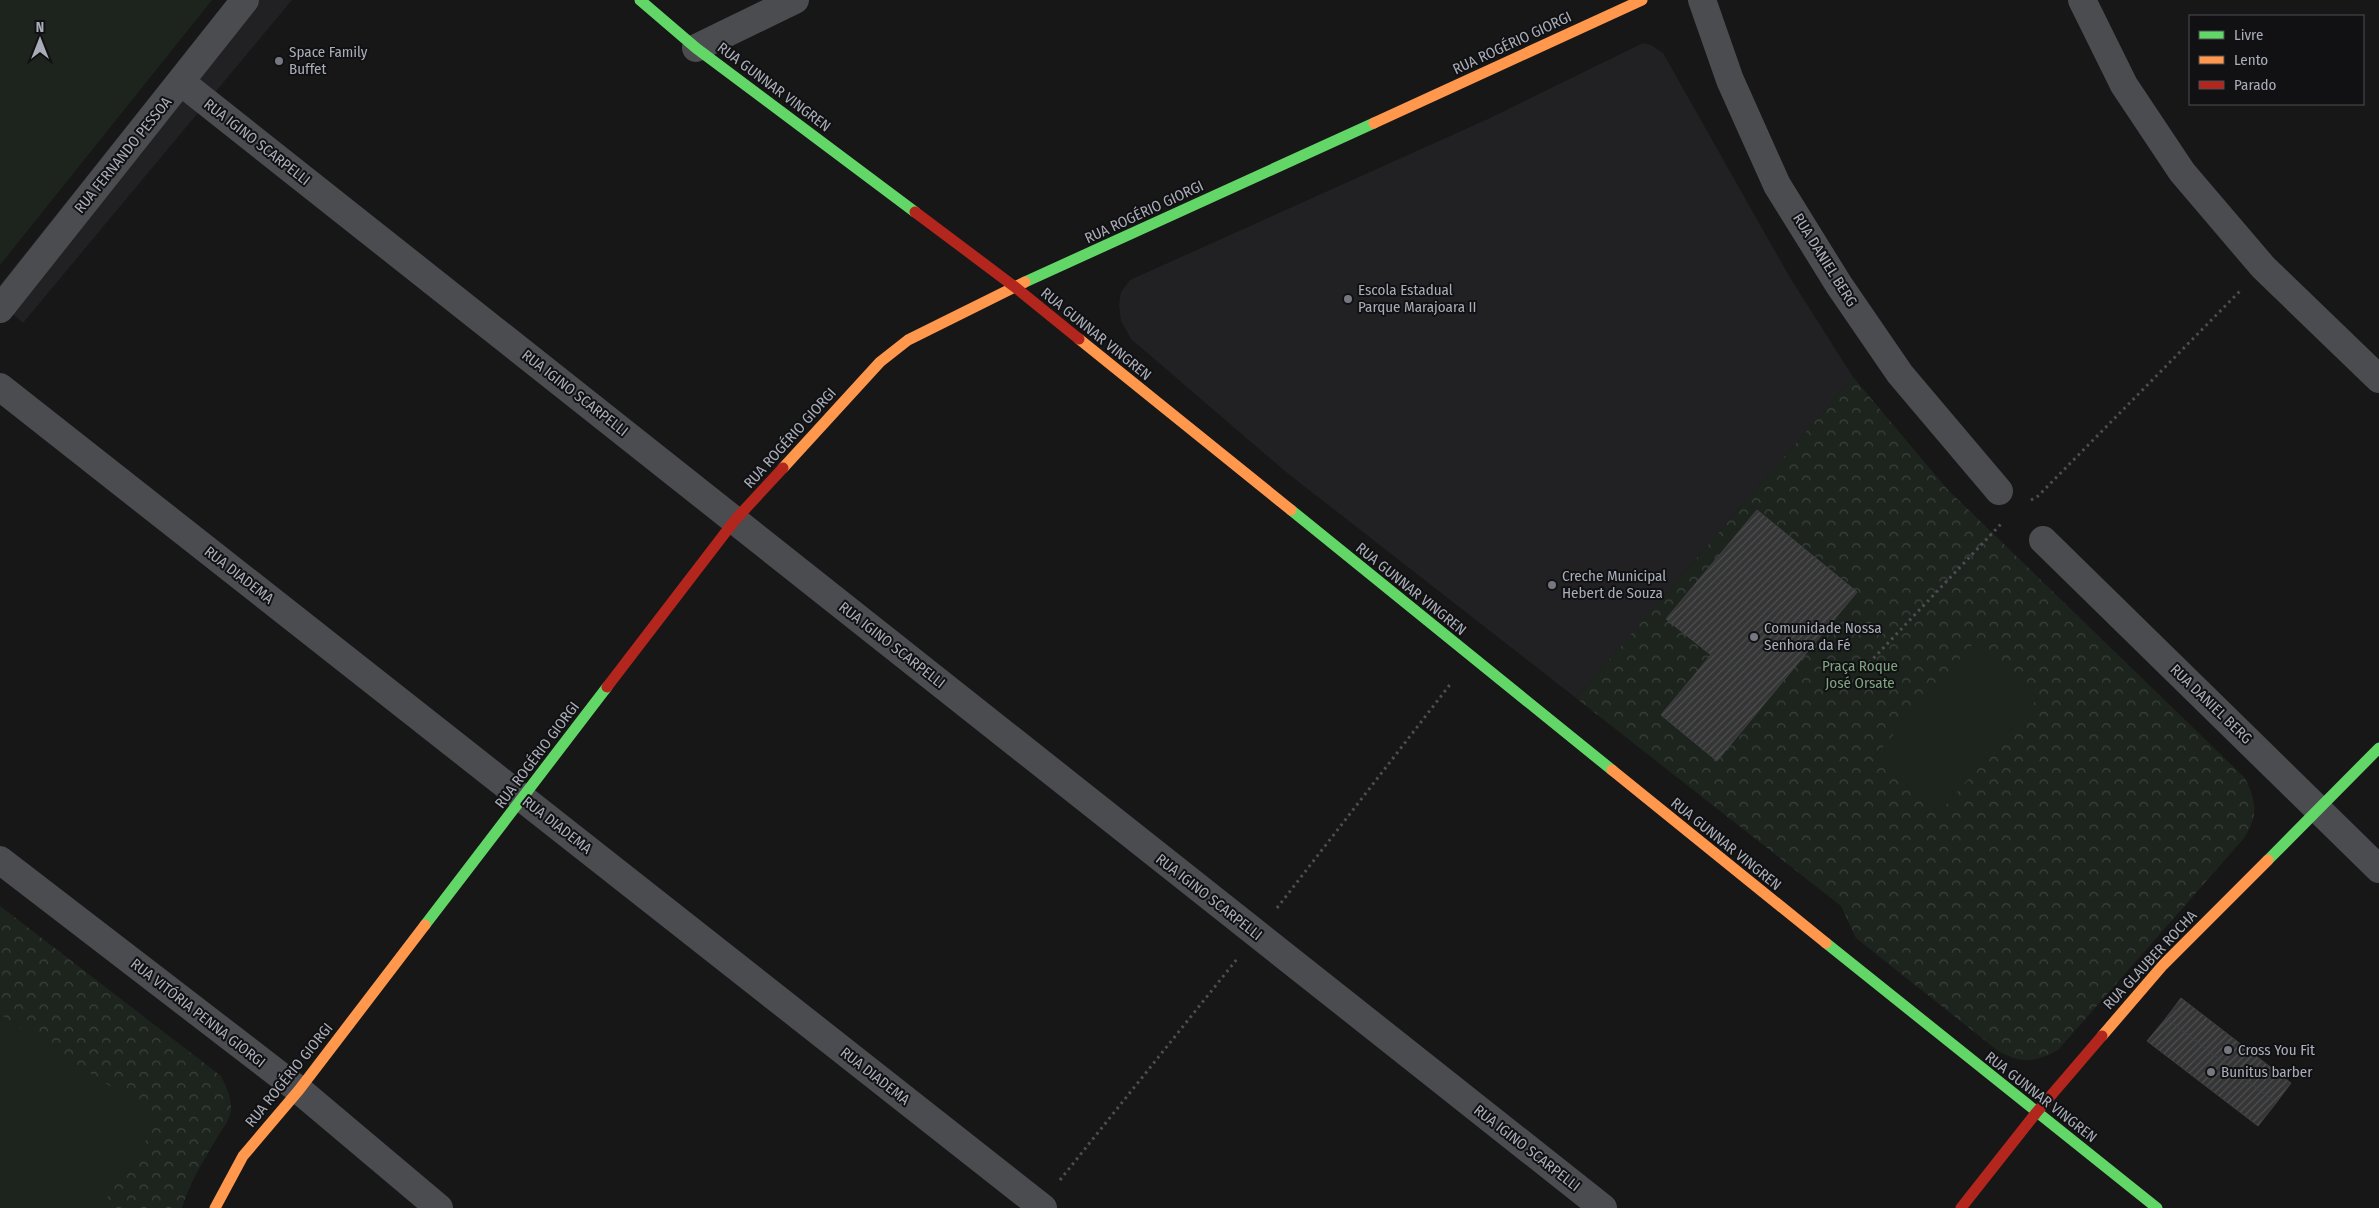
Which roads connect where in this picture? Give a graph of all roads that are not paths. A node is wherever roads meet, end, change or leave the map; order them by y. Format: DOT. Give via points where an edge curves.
graph roads {
  1 [pos="245,0"];
  2 [pos="640,0"];
  3 [pos="795,0"];
  4 [pos="1642,0"];
  5 [pos="1702,0"];
  6 [pos="2082,0"];
  7 [pos="696,48"];
  8 [pos="181,82"];
  9 [pos="1015,287"];
  10 [pos="0,309"];
  11 [pos="2379,380"];
  12 [pos="0,387"];
  13 [pos="1999,491"];
  14 [pos="735,520"];
  15 [pos="2043,540"];
  16 [pos="2379,748"];
  17 [pos="522,798"];
  18 [pos="2318,810"];
  19 [pos="0,860"];
  20 [pos="2379,869"];
  21 [pos="299,1090"];
  22 [pos="2036,1113"];
  23 [pos="215,1208"];
  24 [pos="439,1208"];
  25 [pos="1043,1208"];
  26 [pos="1603,1208"];
  27 [pos="1961,1208"];
  28 [pos="2158,1208"];
  1 -- 8 [label="street, RUA FERNANDO PESSOA"];
  2 -- 7 [label="street, RUA GUNNAR VINGREN"];
  3 -- 7 [label="street"];
  4 -- 9 [label="street, RUA ROGÉRIO GIORGI"];
  5 -- 13 [label="street, RUA DANIEL BERG" via="1730,80 1777,185 1839,285 1900,374"];
  6 -- 11 [label="street" via="2124,85 2182,172 2263,267"];
  7 -- 9 [label="street, RUA GUNNAR VINGREN"];
  8 -- 10 [label="street, RUA FERNANDO PESSOA"];
  8 -- 14 [label="street, RUA IGINO SCARPELLI"];
  9 -- 14 [label="street, RUA ROGÉRIO GIORGI" via="908,340 880,362"];
  9 -- 22 [label="street, RUA GUNNAR VINGREN"];
  12 -- 17 [label="street, RUA DIADEMA"];
  14 -- 17 [label="street, RUA ROGÉRIO GIORGI"];
  14 -- 26 [label="street, RUA IGINO SCARPELLI"];
  15 -- 18 [label="street, RUA DANIEL BERG"];
  16 -- 18 [label="street, RUA GLAUBER ROCHA"];
  17 -- 21 [label="street, RUA ROGÉRIO GIORGI"];
  17 -- 25 [label="street, RUA DIADEMA"];
  18 -- 20 [label="street, RUA DANIEL BERG"];
  18 -- 22 [label="street, RUA GLAUBER ROCHA" via="2163,965"];
  19 -- 21 [label="street, RUA VITÓRIA PENNA GIORGI"];
  21 -- 23 [label="street, RUA ROGÉRIO GIORGI" via="242,1156"];
  21 -- 24 [label="street, RUA VITÓRIA PENNA GIORGI"];
  22 -- 27 [label="street, RUA GLAUBER ROCHA"];
  22 -- 28 [label="street, RUA GUNNAR VINGREN"];
}
